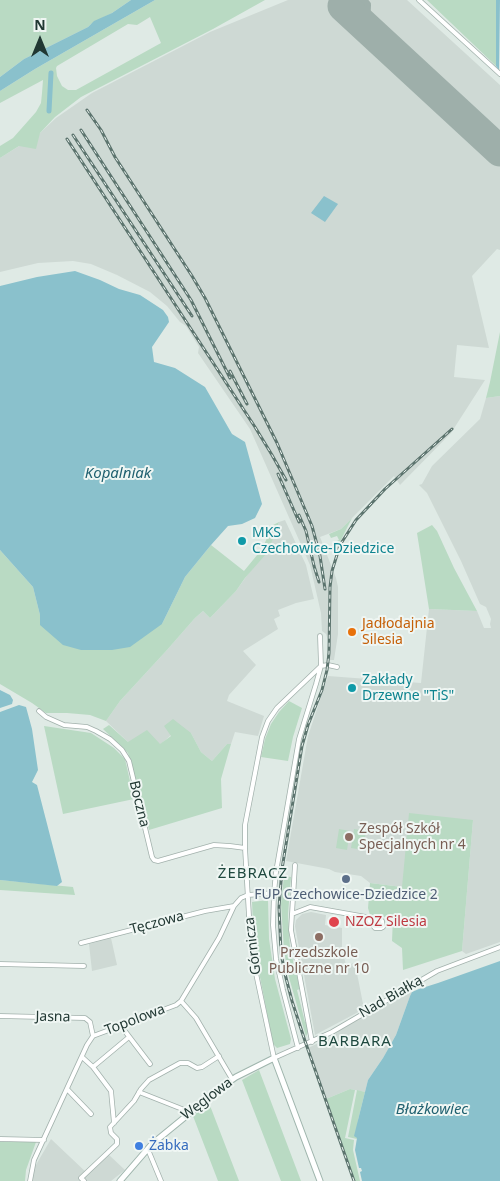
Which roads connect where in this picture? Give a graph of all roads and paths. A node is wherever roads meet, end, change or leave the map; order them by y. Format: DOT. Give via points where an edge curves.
graph roads {
  1 [pos="420,0"];
  2 [pos="500,74"];
  3 [pos="320,636"];
  4 [pos="321,666"];
  5 [pos="336,667"];
  6 [pos="39,711"];
  7 [pos="245,848"];
  8 [pos="295,865"];
  9 [pos="274,893"];
  10 [pos="248,895"];
  11 [pos="234,906"];
  12 [pos="292,914"];
  13 [pos="367,918"];
  14 [pos="81,943"];
  15 [pos="500,946"];
  16 [pos="0,964"];
  17 [pos="84,966"];
  18 [pos="181,1001"];
  19 [pos="0,1016"];
  20 [pos="121,1026"];
  21 [pos="94,1036"];
  22 [pos="129,1037"];
  23 [pos="312,1042"];
  24 [pos="298,1048"];
  25 [pos="219,1056"];
  26 [pos="82,1057"];
  27 [pos="274,1058"];
  28 [pos="150,1064"];
  29 [pos="93,1067"];
  30 [pos="232,1080"];
  31 [pos="67,1089"];
  32 [pos="140,1092"];
  33 [pos="189,1113"];
  34 [pos="91,1114"];
  35 [pos="114,1123"];
  36 [pos="0,1139"];
  37 [pos="44,1140"];
  38 [pos="146,1150"];
  39 [pos="30,1181"];
  40 [pos="84,1181"];
  41 [pos="120,1181"];
  42 [pos="161,1181"];
  43 [pos="320,1181"];
  1 -- 2 [label="street"];
  3 -- 4 [label="street, Górnicza"];
  4 -- 5 [label="street"];
  4 -- 7 [label="street, Górnicza" via="277,708 268,721 245,824"];
  4 -- 9 [label="street, Górnicza" via="299,739"];
  6 -- 7 [label="street, Boczna" via="64,725 96,731 122,750 129,761 154,860 214,846"];
  7 -- 10 [label="street, Górnicza"];
  8 -- 12 [label="street"];
  9 -- 10 [label="street"];
  9 -- 24 [label="street, Górnicza" via="276,958"];
  10 -- 11 [label="street, Topolowa"];
  10 -- 27 [label="street, Górnicza" via="251,950"];
  11 -- 14 [label="street, Tęczowa"];
  11 -- 18 [label="street, Topolowa"];
  12 -- 13 [label="street" via="310,907"];
  12 -- 23 [label="street" via="291,930"];
  15 -- 23 [label="street, Nad Białką" via="436,971"];
  16 -- 17 [label="street"];
  18 -- 20 [label="street, Topolowa"];
  18 -- 25 [label="street" via="196,1018"];
  19 -- 21 [label="street, Jasna" via="85,1018 90,1022"];
  20 -- 21 [label="street, Topolowa"];
  20 -- 22 [label="street"];
  21 -- 26 [label="street, Topolowa"];
  22 -- 28 [label="street"];
  22 -- 29 [label="street"];
  23 -- 24 [label="street, Węglowa"];
  24 -- 27 [label="street, Węglowa"];
  25 -- 30 [label="street"];
  25 -- 32 [label="street" via="197,1068 180,1063 149,1080"];
  26 -- 29 [label="street"];
  26 -- 31 [label="street, Topolowa"];
  27 -- 30 [label="street, Węglowa"];
  27 -- 43 [label="street, Górnicza"];
  29 -- 35 [label="street" via="111,1092"];
  30 -- 33 [label="street, Węglowa"];
  31 -- 34 [label="street"];
  31 -- 37 [label="street, Topolowa"];
  32 -- 33 [label="street"];
  32 -- 35 [label="street"];
  33 -- 38 [label="street, Węglowa"];
  35 -- 40 [label="street" via="110,1133 116,1144 82,1178"];
  36 -- 37 [label="street"];
  37 -- 39 [label="street, Topolowa" via="34,1160"];
  38 -- 41 [label="street, Węglowa"];
  38 -- 42 [label="street"];
}
